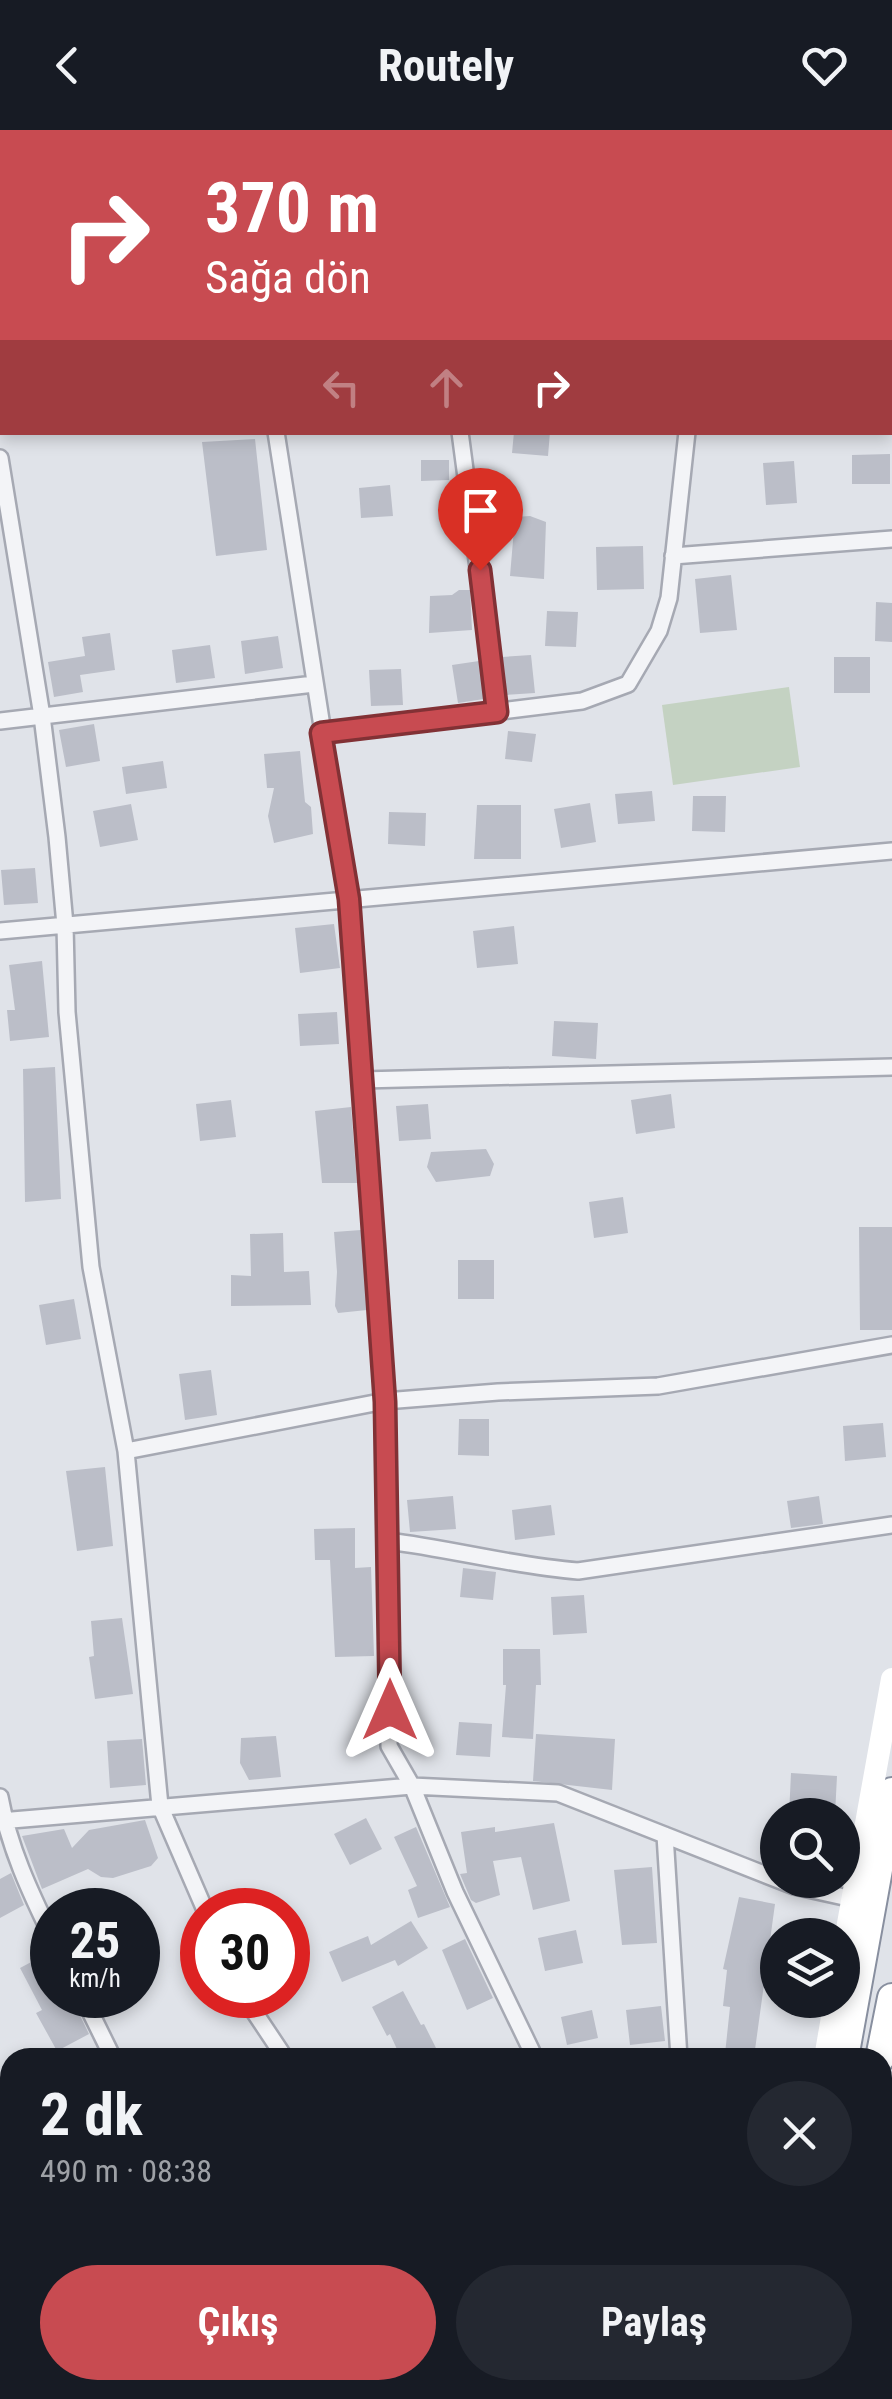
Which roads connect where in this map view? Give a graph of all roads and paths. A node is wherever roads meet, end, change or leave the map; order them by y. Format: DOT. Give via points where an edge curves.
graph roads {
  1 [pos="276,435"];
  2 [pos="460,435"];
  3 [pos="687,435"];
  4 [pos="0,458"];
  5 [pos="892,539"];
  6 [pos="673,556"];
  7 [pos="314,684"];
  8 [pos="497,712"];
  9 [pos="42,716"];
  10 [pos="0,721"];
  11 [pos="321,733"];
  12 [pos="892,851"];
  13 [pos="349,899"];
  14 [pos="65,924"];
  15 [pos="0,931"];
  16 [pos="892,1068"];
  17 [pos="362,1080"];
  18 [pos="892,1344"];
  19 [pos="385,1402"];
  20 [pos="126,1451"];
  21 [pos="892,1525"];
  22 [pos="388,1541"];
  23 [pos="892,1679"];
  24 [pos="412,1786"];
  25 [pos="892,1792"];
  26 [pos="0,1797"];
  27 [pos="160,1806"];
  28 [pos="2,1821"];
  29 [pos="665,1836"];
  30 [pos="195,1888"];
  31 [pos="30,1894"];
  32 [pos="852,1899"];
  33 [pos="849,1918"];
  34 [pos="892,1998"];
  35 [pos="93,2018"];
  36 [pos="258,2018"];
  37 [pos="832,2018"];
  38 [pos="108,2048"];
  39 [pos="277,2048"];
  40 [pos="530,2048"];
  41 [pos="678,2048"];
  42 [pos="827,2048"];
  43 [pos="846,2048"];
  44 [pos="882,2048"];
  1 -- 7 [label="street"];
  2 -- 8 [label="street"];
  3 -- 6 [label="street"];
  4 -- 9 [label="street"];
  5 -- 6 [label="street"];
  6 -- 8 [label="street" via="659,631 628,684 582,700"];
  7 -- 9 [label="street"];
  7 -- 11 [label="street"];
  8 -- 11 [label="street"];
  9 -- 10 [label="street"];
  9 -- 14 [label="street"];
  11 -- 13 [label="street"];
  12 -- 13 [label="street"];
  13 -- 14 [label="street"];
  13 -- 17 [label="street"];
  14 -- 15 [label="street"];
  14 -- 20 [label="street" via="91,1267"];
  16 -- 17 [label="street"];
  17 -- 19 [label="street"];
  18 -- 19 [label="street" via="658,1386"];
  19 -- 20 [label="street"];
  19 -- 22 [label="street"];
  20 -- 27 [label="street"];
  21 -- 22 [label="street" via="578,1571"];
  22 -- 24 [label="street" via="390,1746"];
  23 -- 32 [label="street"];
  24 -- 27 [label="street"];
  24 -- 29 [label="street" via="558,1793"];
  24 -- 40 [label="street"];
  25 -- 43 [label="highway"];
  26 -- 28 [label="street"];
  27 -- 28 [label="street"];
  27 -- 30 [label="street"];
  28 -- 31 [label="street"];
  29 -- 32 [label="street" via="794,1886"];
  29 -- 41 [label="street"];
  32 -- 33 [label="street"];
  34 -- 44 [label="highway"];
  35 -- 38 [label="street"];
  36 -- 39 [label="street"];
  37 -- 42 [label="street"];
}
